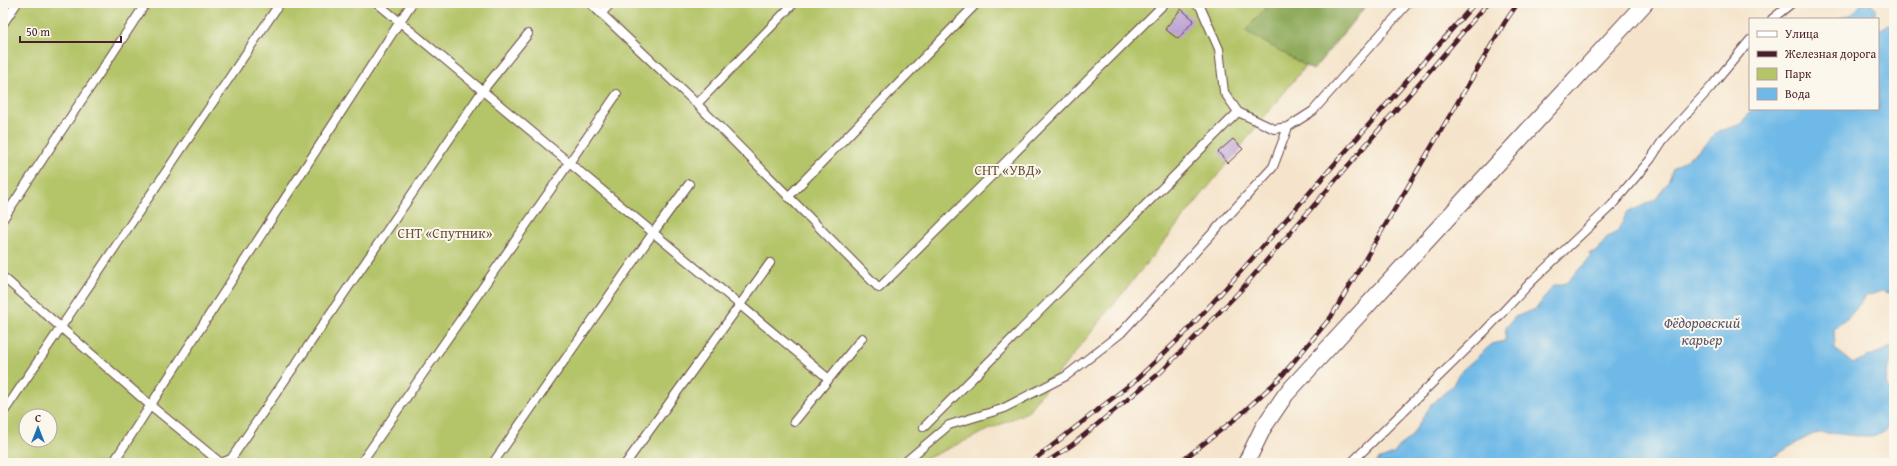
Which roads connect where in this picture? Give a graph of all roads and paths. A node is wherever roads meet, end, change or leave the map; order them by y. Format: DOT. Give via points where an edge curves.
graph roads {
  1 [pos="17,3"];
  2 [pos="146,3"];
  3 [pos="280,3"];
  4 [pos="377,3"];
  5 [pos="412,3"];
  6 [pos="590,3"];
  7 [pos="611,3"];
  8 [pos="794,3"];
  9 [pos="977,3"];
  10 [pos="1165,3"];
  11 [pos="1408,3"];
  12 [pos="1646,3"];
  13 [pos="1792,3"];
  14 [pos="1199,4"];
  15 [pos="601,14"];
  16 [pos="1773,18"];
  17 [pos="400,21"];
  18 [pos="3,24"];
  19 [pos="528,34"];
  20 [pos="1749,41"];
  21 [pos="483,90"];
  22 [pos="617,94"];
  23 [pos="697,104"];
  24 [pos="1238,112"];
  25 [pos="1288,127"];
  26 [pos="568,162"];
  27 [pos="689,184"];
  28 [pos="788,197"];
  29 [pos="3,218"];
  30 [pos="653,233"];
  31 [pos="770,263"];
  32 [pos="3,277"];
  33 [pos="740,306"];
  34 [pos="61,327"];
  35 [pos="862,338"];
  36 [pos="829,379"];
  37 [pos="150,405"];
  38 [pos="3,413"];
  39 [pos="794,422"];
  40 [pos="924,427"];
  41 [pos="118,459"];
  42 [pos="113,463"];
  43 [pos="361,463"];
  44 [pos="493,463"];
  45 [pos="626,463"];
  46 [pos="904,463"];
  47 [pos="1246,463"];
  48 [pos="1351,463"];
  1 -- 18 [label="lane"];
  2 -- 29 [label="lane"];
  3 -- 34 [label="lane"];
  4 -- 17 [label="lane"];
  5 -- 17 [label="lane"];
  6 -- 15 [label="lane"];
  7 -- 15 [label="lane"];
  8 -- 23 [label="lane"];
  9 -- 28 [label="lane"];
  10 -- 28 [label="lane" via="879,288"];
  11 -- 25 [label="lane" via="1313,111"];
  12 -- 47 [label="street" via="1286,394 1263,428"];
  13 -- 16 [label="lane"];
  14 -- 24 [label="lane" via="1219,49 1224,92"];
  15 -- 23 [label="lane"];
  17 -- 21 [label="lane"];
  17 -- 37 [label="lane"];
  19 -- 21 [label="lane"];
  20 -- 48 [label="lane" via="1612,205 1532,281"];
  21 -- 26 [label="lane"];
  21 -- 37 [label="lane" via="231,459 222,463"];
  22 -- 26 [label="lane"];
  23 -- 28 [label="lane"];
  24 -- 25 [label="lane" via="1274,129"];
  24 -- 40 [label="lane"];
  25 -- 46 [label="lane" via="1273,167 1121,333 1066,376 1002,409 949,425"];
  26 -- 30 [label="lane"];
  26 -- 43 [label="lane"];
  27 -- 30 [label="lane"];
  30 -- 33 [label="lane"];
  30 -- 44 [label="lane"];
  31 -- 33 [label="lane"];
  32 -- 34 [label="lane"];
  33 -- 36 [label="lane"];
  33 -- 45 [label="lane"];
  34 -- 37 [label="lane"];
  34 -- 38 [label="lane"];
  35 -- 36 [label="lane"];
  36 -- 39 [label="lane"];
  37 -- 41 [label="lane"];
  41 -- 42 [label="lane"];
}
